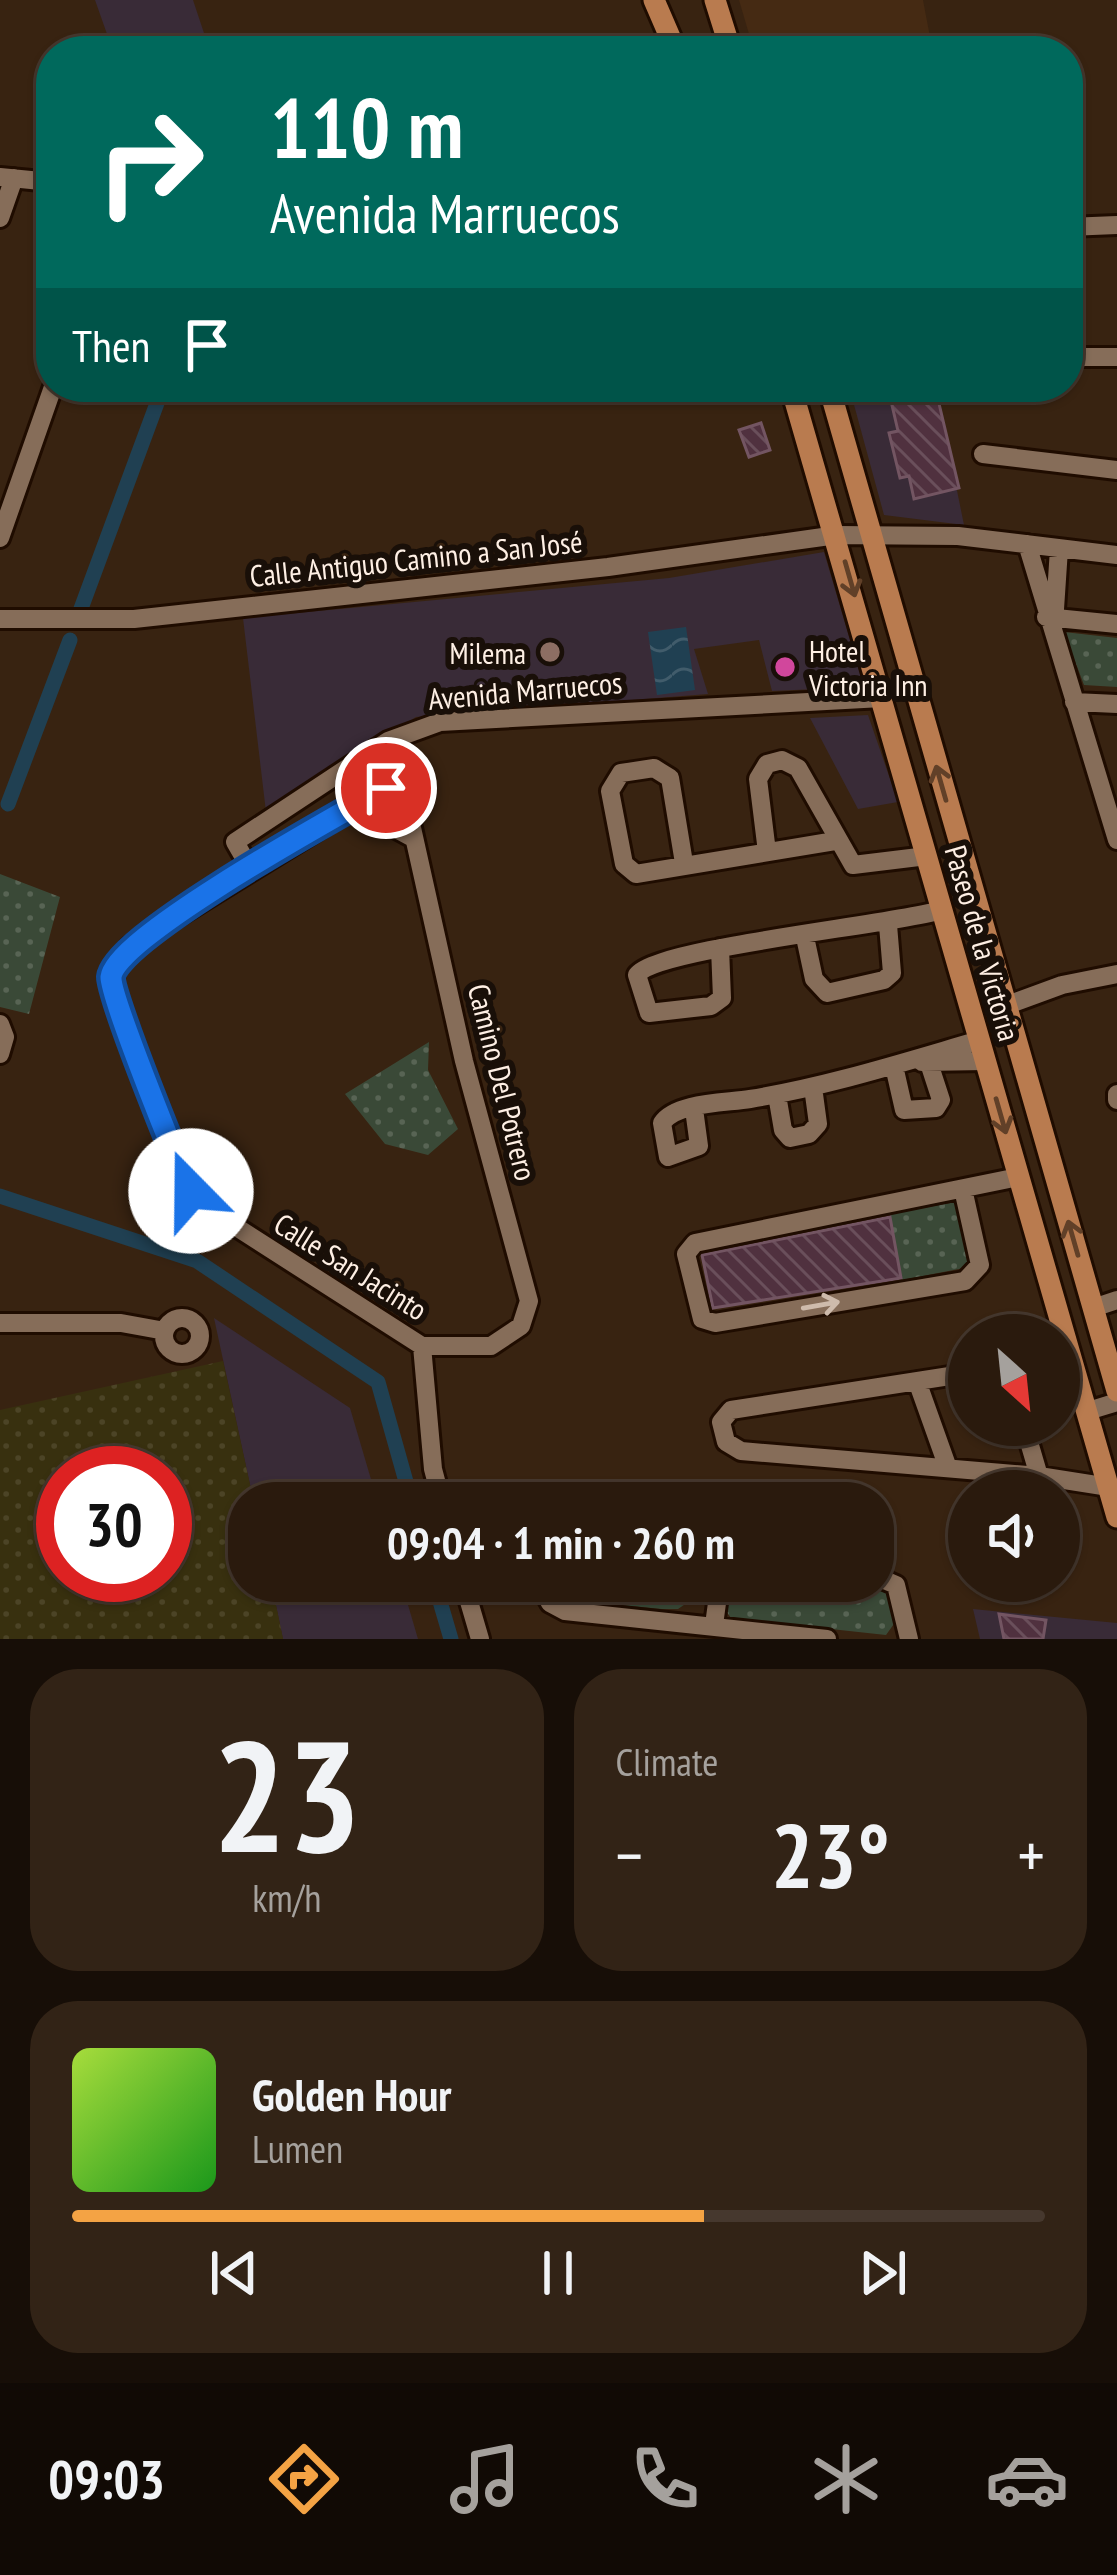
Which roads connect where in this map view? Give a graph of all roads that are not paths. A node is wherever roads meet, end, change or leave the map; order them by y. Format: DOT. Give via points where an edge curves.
graph roads {
  1 [pos="654,0"];
  2 [pos="716,0"];
  3 [pos="670,36"];
  4 [pos="727,36"];
  5 [pos="7,178"];
  6 [pos="0,218"];
  7 [pos="1117,225"];
  8 [pos="1083,226"];
  9 [pos="1083,357"];
  10 [pos="1117,357"];
  11 [pos="47,402"];
  12 [pos="796,402"];
  13 [pos="833,402"];
  14 [pos="983,454"];
  15 [pos="1117,470"];
  16 [pos="4,509"];
  17 [pos="870,534"];
  18 [pos="837,536"];
  19 [pos="0,538"];
  20 [pos="1027,544"];
  21 [pos="1059,549"];
  22 [pos="1117,555"];
  23 [pos="0,619"];
  24 [pos="1052,622"];
  25 [pos="1117,624"];
  26 [pos="882,698"];
  27 [pos="1074,702"];
  28 [pos="1117,704"];
  29 [pos="354,806"];
  30 [pos="412,838"];
  31 [pos="1117,840"];
  32 [pos="835,841"];
  33 [pos="767,852"];
  34 [pos="927,856"];
  35 [pos="684,863"];
  36 [pos="250,868"];
  37 [pos="942,910"];
  38 [pos="888,925"];
  39 [pos="805,938"];
  40 [pos="720,948"];
  41 [pos="1117,974"];
  42 [pos="1005,1006"];
  43 [pos="0,1024"];
  44 [pos="983,1050"];
  45 [pos="0,1054"];
  46 [pos="924,1061"];
  47 [pos="894,1066"];
  48 [pos="813,1087"];
  49 [pos="777,1095"];
  50 [pos="694,1108"];
  51 [pos="1018,1177"];
  52 [pos="963,1190"];
  53 [pos="1117,1300"];
  54 [pos="1093,1307"];
  55 [pos="0,1323"];
  56 [pos="165,1331"];
  57 [pos="422,1346"];
  58 [pos="948,1376"];
  59 [pos="916,1381"];
  60 [pos="1117,1391"];
  61 [pos="1117,1402"];
  62 [pos="1088,1411"];
  63 [pos="948,1468"];
  64 [pos="971,1470"];
  65 [pos="436,1482"];
  66 [pos="1080,1482"];
  67 [pos="1109,1487"];
  68 [pos="1117,1517"];
  69 [pos="894,1584"];
  70 [pos="469,1602"];
  71 [pos="549,1602"];
  72 [pos="717,1602"];
  73 [pos="714,1624"];
  74 [pos="480,1639"];
  75 [pos="827,1639"];
  76 [pos="909,1639"];
  1 -- 3 [label="main road"];
  2 -- 4 [label="main road"];
  5 -- 6 [label="street"];
  7 -- 8 [label="street"];
  9 -- 10 [label="street"];
  11 -- 16 [label="street"];
  12 -- 18 [label="main road, Paseo de la Victoria"];
  13 -- 17 [label="main road, Paseo de la Victoria"];
  14 -- 15 [label="street"];
  16 -- 19 [label="street"];
  17 -- 18 [label="street, Calle Antiguo Camino a San José"];
  17 -- 20 [label="street, Calle Antiguo Camino a San José"];
  42 -- 17 [label="main road, Paseo de la Victoria, one-way"];
  18 -- 23 [label="street, Calle Antiguo Camino a San José" via="134,619"];
  18 -- 26 [label="main road, Paseo de la Victoria, one-way"];
  20 -- 21 [label="street, Calle Antiguo Camino a San José"];
  20 -- 24 [label="street"];
  21 -- 22 [label="street, Calle Antiguo Camino a San José"];
  21 -- 24 [label="street"];
  24 -- 25 [label="street"];
  24 -- 27 [label="street"];
  26 -- 34 [label="main road, Paseo de la Victoria"];
  26 -- 36 [label="street, Avenida Marruecos" via="440,722 388,741 235,842"];
  27 -- 28 [label="street"];
  27 -- 31 [label="street"];
  29 -- 30 [label="street"];
  29 -- 30 [label="street, Camino Del Potrero" via="386,788 404,792"];
  29 -- 36 [label="street"];
  30 -- 57 [label="street, Camino Del Potrero" via="529,1301 512,1335 491,1346"];
  32 -- 33 [label="street"];
  32 -- 33 [label="street" via="798,768 782,760 766,764 758,779"];
  32 -- 34 [label="street" via="853,865"];
  33 -- 35 [label="street"];
  34 -- 37 [label="main road, Paseo de la Victoria"];
  35 -- 35 [label="street" via="636,874 626,868 610,791 621,773 654,768 670,778"];
  36 -- 57 [label="street, Calle San Jacinto" via="129,946 111,978 180,1169 202,1205"];
  37 -- 38 [label="street"];
  37 -- 44 [label="main road, Paseo de la Victoria"];
  38 -- 39 [label="street"];
  38 -- 39 [label="street" via="892,973 827,993 814,979"];
  39 -- 40 [label="street"];
  40 -- 40 [label="street" via="722,998 649,1013 637,975 645,964"];
  41 -- 42 [label="street"];
  54 -- 42 [label="main road, Paseo de la Victoria, one-way"];
  43 -- 45 [label="street"];
  44 -- 46 [label="street"];
  44 -- 51 [label="main road, Paseo de la Victoria, one-way"];
  46 -- 47 [label="street"];
  46 -- 47 [label="street" via="941,1102 910,1114"];
  47 -- 48 [label="street"];
  48 -- 49 [label="street"];
  48 -- 49 [label="street" via="818,1124 809,1134 784,1133"];
  49 -- 50 [label="street"];
  50 -- 50 [label="street" via="662,1124 670,1158 699,1147"];
  51 -- 52 [label="street"];
  51 -- 62 [label="main road, Paseo de la Victoria"];
  52 -- 52 [label="street, one-way" via="695,1243 686,1254 702,1318 715,1323 965,1281 980,1265"];
  53 -- 54 [label="street"];
  54 -- 60 [label="main road, Paseo de la Victoria"];
  55 -- 56 [label="street"];
  57 -- 65 [label="street, Calle San Jacinto"];
  58 -- 59 [label="street"];
  59 -- 63 [label="street"];
  59 -- 63 [label="street" via="730,1410 721,1422 726,1442 741,1450"];
  61 -- 62 [label="street"];
  62 -- 67 [label="main road, Paseo de la Victoria"];
  63 -- 64 [label="street"];
  66 -- 67 [label="street"];
  67 -- 68 [label="main road, Paseo de la Victoria"];
  69 -- 76 [label="street"];
  70 -- 74 [label="street"];
  71 -- 73 [label="street" via="565,1611"];
  72 -- 73 [label="street"];
  73 -- 75 [label="street"];
}
